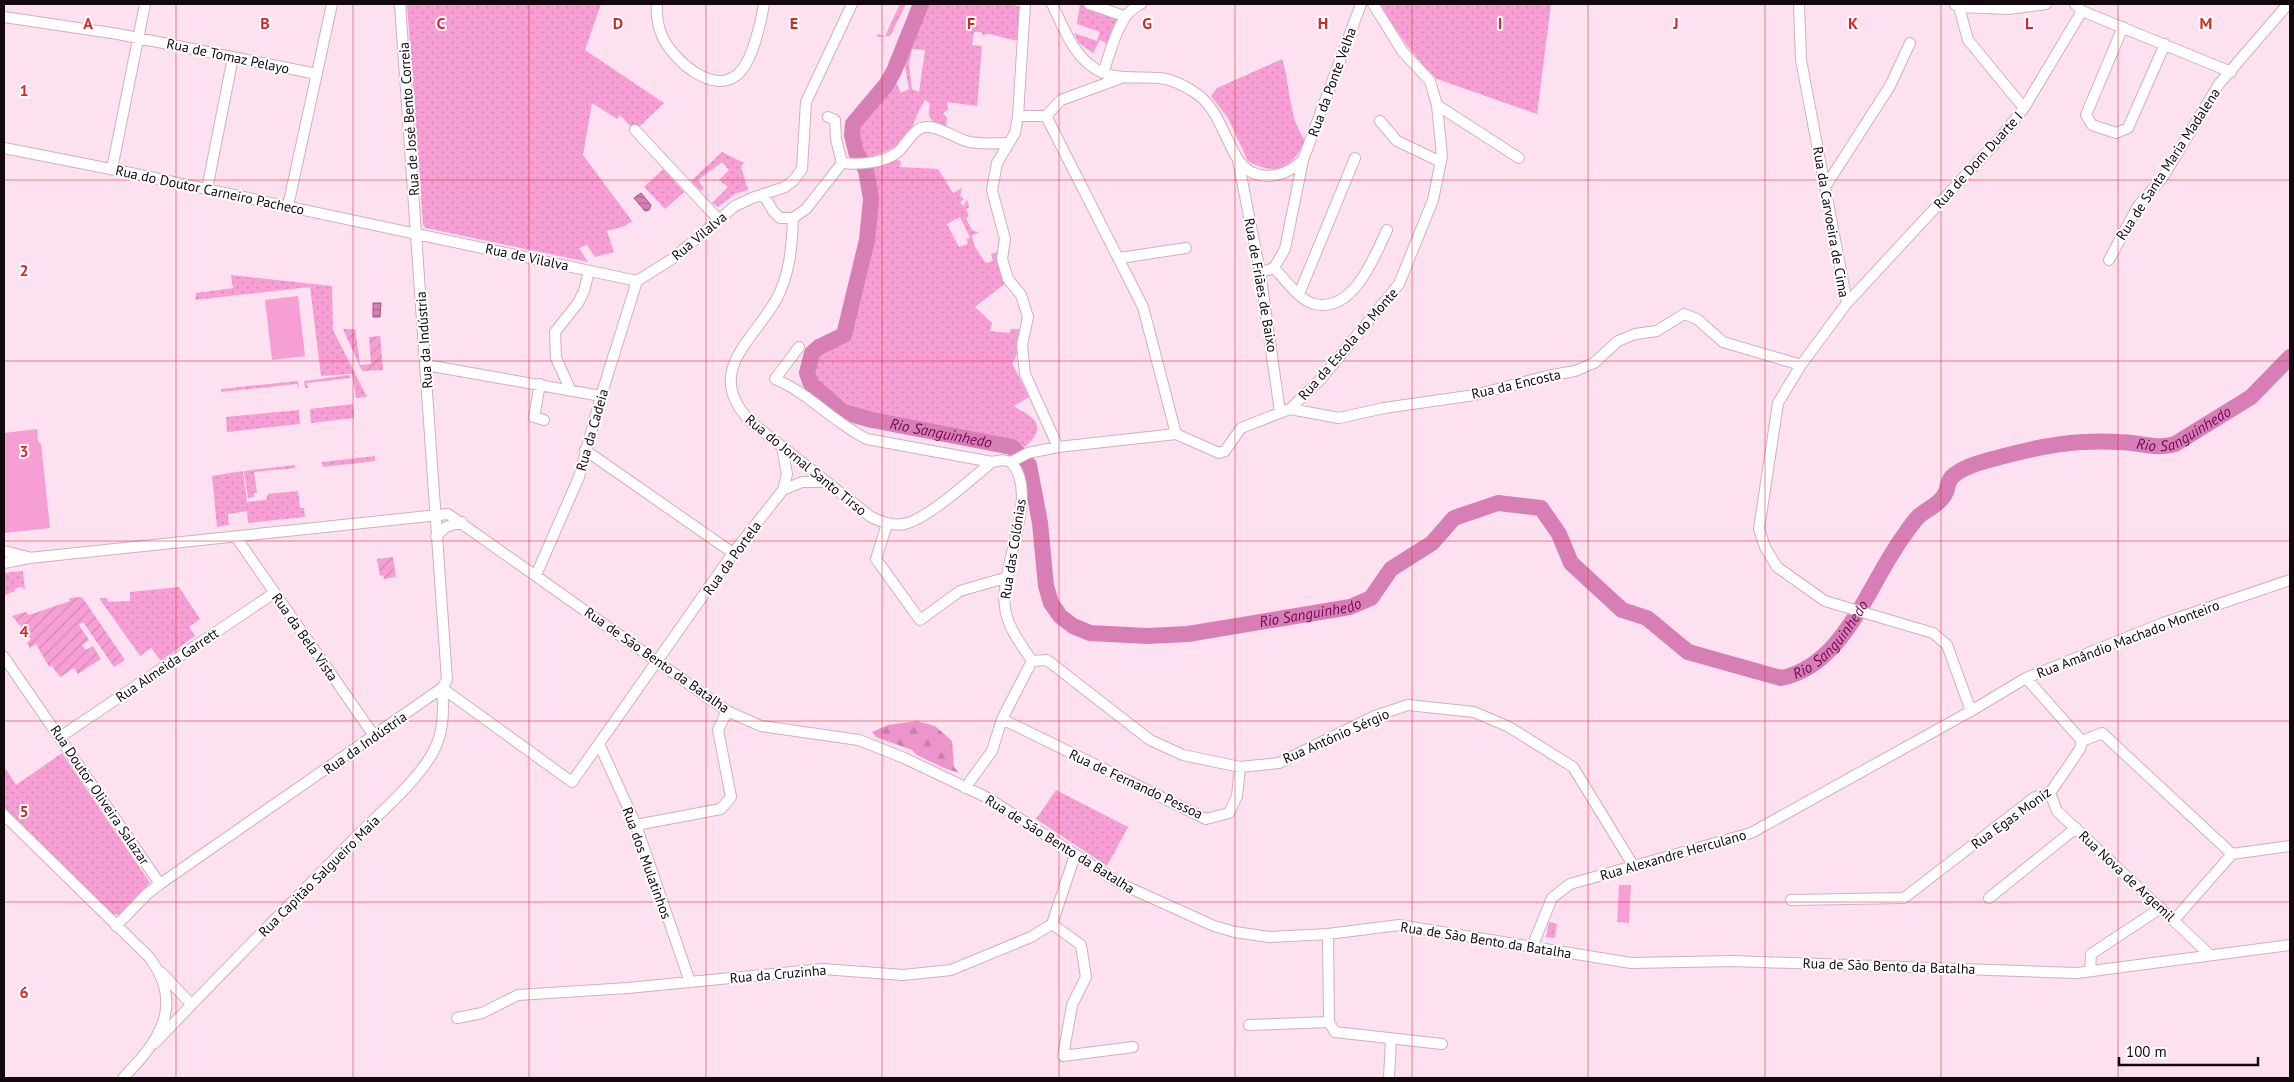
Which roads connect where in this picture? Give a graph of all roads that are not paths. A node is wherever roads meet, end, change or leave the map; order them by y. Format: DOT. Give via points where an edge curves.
graph roads {
  1 [pos="145,4"];
  2 [pos="332,4"];
  3 [pos="400,4"];
  4 [pos="657,4"];
  5 [pos="764,4"];
  6 [pos="852,4"];
  7 [pos="1025,4"];
  8 [pos="1052,4"];
  9 [pos="1089,4"];
  10 [pos="1128,4"];
  11 [pos="1141,4"];
  12 [pos="1361,4"];
  13 [pos="1373,4"];
  14 [pos="1799,4"];
  15 [pos="2046,4"];
  16 [pos="2288,4"];
  17 [pos="1956,5"];
  18 [pos="2078,7"];
  19 [pos="4,17"];
  20 [pos="1124,19"];
  21 [pos="2123,27"];
  22 [pos="138,38"];
  23 [pos="1910,43"];
  24 [pos="2165,44"];
  25 [pos="233,58"];
  26 [pos="2231,72"];
  27 [pos="1103,73"];
  28 [pos="317,74"];
  29 [pos="1121,78"];
  30 [pos="1437,105"];
  31 [pos="2024,108"];
  32 [pos="1018,116"];
  33 [pos="1046,116"];
  34 [pos="828,117"];
  35 [pos="1380,121"];
  36 [pos="635,130"];
  37 [pos="1008,143"];
  38 [pos="4,148"];
  39 [pos="1355,158"];
  40 [pos="1519,158"];
  41 [pos="1238,159"];
  42 [pos="1304,160"];
  43 [pos="1441,162"];
  44 [pos="842,163"];
  45 [pos="112,169"];
  46 [pos="1825,187"];
  47 [pos="207,189"];
  48 [pos="763,194"];
  49 [pos="288,206"];
  50 [pos="793,218"];
  51 [pos="718,219"];
  52 [pos="1387,230"];
  53 [pos="417,234"];
  54 [pos="1186,248"];
  55 [pos="1120,258"];
  56 [pos="2109,260"];
  57 [pos="1274,268"];
  58 [pos="589,271"];
  59 [pos="1260,272"];
  60 [pos="637,281"];
  61 [pos="1299,294"];
  62 [pos="1847,303"];
  63 [pos="799,348"];
  64 [pos="426,365"];
  65 [pos="1801,365"];
  66 [pos="540,384"];
  67 [pos="570,390"];
  68 [pos="600,396"];
  69 [pos="1285,411"];
  70 [pos="544,420"];
  71 [pos="1176,434"];
  72 [pos="1058,446"];
  73 [pos="782,447"];
  74 [pos="585,450"];
  75 [pos="1014,461"];
  76 [pos="992,462"];
  77 [pos="825,482"];
  78 [pos="784,490"];
  79 [pos="435,514"];
  80 [pos="462,522"];
  81 [pos="887,524"];
  82 [pos="436,536"];
  83 [pos="236,537"];
  84 [pos="4,551"];
  85 [pos="733,553"];
  86 [pos="29,558"];
  87 [pos="4,563"];
  88 [pos="536,575"];
  89 [pos="1008,577"];
  90 [pos="2290,580"];
  91 [pos="274,593"];
  92 [pos="4,657"];
  93 [pos="1032,661"];
  94 [pos="658,662"];
  95 [pos="2026,678"];
  96 [pos="442,688"];
  97 [pos="727,711"];
  98 [pos="1971,712"];
  99 [pos="1002,719"];
  100 [pos="60,737"];
  101 [pos="375,737"];
  102 [pos="2082,741"];
  103 [pos="600,746"];
  104 [pos="1240,767"];
  105 [pos="965,788"];
  106 [pos="2050,793"];
  107 [pos="4,815"];
  108 [pos="636,825"];
  109 [pos="2076,828"];
  110 [pos="2290,846"];
  111 [pos="2232,854"];
  112 [pos="1075,855"];
  113 [pos="1633,864"];
  114 [pos="160,884"];
  115 [pos="1989,898"];
  116 [pos="1791,900"];
  117 [pos="2161,908"];
  118 [pos="2174,920"];
  119 [pos="1052,924"];
  120 [pos="116,926"];
  121 [pos="1328,934"];
  122 [pos="2290,945"];
  123 [pos="1532,947"];
  124 [pos="2210,955"];
  125 [pos="155,966"];
  126 [pos="2090,971"];
  127 [pos="690,982"];
  128 [pos="191,1004"];
  129 [pos="457,1018"];
  130 [pos="1329,1022"];
  131 [pos="1249,1025"];
  132 [pos="1391,1038"];
  133 [pos="154,1043"];
  134 [pos="1442,1044"];
  135 [pos="1133,1047"];
  136 [pos="123,1078"];
  137 [pos="1389,1078"];
  1 -- 22 [label="street"];
  2 -- 28 [label="street"];
  3 -- 53 [label="street, Rua de José Bento Correia"];
  4 -- 5 [label="street" via="660,29 675,55 715,82 738,75 748,59"];
  6 -- 48 [label="street, Rua Vilalva" via="806,102 802,169 785,187"];
  7 -- 32 [label="street"];
  8 -- 27 [label="street" via="1078,53"];
  9 -- 20 [label="street"];
  10 -- 20 [label="street"];
  11 -- 20 [label="street"];
  12 -- 42 [label="street, Rua da Ponte Velha"];
  13 -- 30 [label="street, Rua da Escola do Monte" via="1403,52 1430,81"];
  14 -- 46 [label="street, Rua da Carvoeira de Cima" via="1801,60"];
  15 -- 17 [label="street" via="2009,9"];
  16 -- 26 [label="street, Rua de Santa Maria Madalena"];
  17 -- 31 [label="street" via="1968,40"];
  18 -- 21 [label="street"];
  18 -- 31 [label="street, Rua de Dom Duarte I"];
  19 -- 22 [label="street, Rua de Tomaz Pelayo"];
  20 -- 27 [label="street"];
  21 -- 24 [label="street"];
  21 -- 24 [label="street" via="2086,115 2092,125 2116,133 2128,128"];
  22 -- 25 [label="street, Rua de Tomaz Pelayo"];
  22 -- 45 [label="street"];
  23 -- 46 [label="street" via="1890,86"];
  24 -- 26 [label="street"];
  25 -- 28 [label="street, Rua de Tomaz Pelayo"];
  25 -- 47 [label="street"];
  26 -- 56 [label="street, Rua de Santa Maria Madalena" via="2219,84 2163,177 2138,206"];
  27 -- 29 [label="street"];
  28 -- 49 [label="street"];
  29 -- 33 [label="street" via="1061,100"];
  29 -- 41 [label="street" via="1161,78 1180,84 1209,104"];
  30 -- 40 [label="street"];
  30 -- 43 [label="street, Rua da Escola do Monte"];
  31 -- 62 [label="street, Rua de Dom Duarte I"];
  32 -- 33 [label="street"];
  32 -- 37 [label="street" via="1015,133"];
  33 -- 55 [label="street"];
  34 -- 44 [label="street" via="835,120"];
  35 -- 43 [label="street" via="1397,141"];
  36 -- 51 [label="street"];
  37 -- 44 [label="street" via="967,141 925,126 898,152 862,164"];
  37 -- 72 [label="street" via="997,164 992,190 1005,239 1002,259 1008,279 1021,295 1028,317 1022,346 1025,374"];
  38 -- 45 [label="street, Rua do Doutor Carneiro Pacheco"];
  39 -- 61 [label="street"];
  41 -- 42 [label="street" via="1251,171 1265,176 1293,170"];
  41 -- 59 [label="street, Rua de Friães de Baixo"];
  42 -- 57 [label="street, Rua da Ponte Velha" via="1285,249"];
  43 -- 69 [label="street, Rua da Escola do Monte" via="1433,200 1399,284 1316,384"];
  44 -- 50 [label="street" via="806,210"];
  45 -- 47 [label="street, Rua do Doutor Carneiro Pacheco"];
  46 -- 62 [label="street, Rua da Carvoeira de Cima"];
  47 -- 49 [label="street, Rua do Doutor Carneiro Pacheco"];
  48 -- 50 [label="street" via="780,218"];
  48 -- 51 [label="street, Rua Vilalva" via="735,206"];
  49 -- 53 [label="street, Rua do Doutor Carneiro Pacheco"];
  50 -- 73 [label="street, Rua do Jornal Santo Tirso" via="785,280 776,300 734,359 731,386 736,406"];
  51 -- 60 [label="street, Rua Vilalva" via="672,259"];
  52 -- 61 [label="street" via="1364,276 1345,297 1328,304 1313,304"];
  53 -- 58 [label="street, Rua de Vilalva"];
  53 -- 64 [label="street, Rua da Indústria"];
  54 -- 55 [label="street"];
  55 -- 71 [label="street" via="1143,306"];
  57 -- 59 [label="street"];
  57 -- 61 [label="street"];
  58 -- 60 [label="street, Rua de Vilalva"];
  58 -- 67 [label="street" via="578,303 555,332 556,358"];
  59 -- 69 [label="street, Rua de Friães de Baixo"];
  60 -- 68 [label="street, Rua da Cadeia"];
  62 -- 65 [label="street, Rua da Carvoeira de Cima"];
  63 -- 76 [label="street" via="775,379 790,386 853,432 867,439"];
  64 -- 66 [label="street"];
  64 -- 79 [label="street, Rua da Indústria"];
  65 -- 69 [label="street, Rua da Encosta" via="1723,342 1697,319 1684,314 1657,331 1634,334 1618,341 1594,364 1575,371 1496,390 1339,418"];
  65 -- 98 [label="street, Rua da Carvoeira de Cima" via="1778,402 1759,529 1764,547 1777,566 1825,601 1933,633 1947,645"];
  66 -- 67 [label="street"];
  66 -- 70 [label="street" via="534,417"];
  67 -- 68 [label="street"];
  68 -- 74 [label="street, Rua da Cadeia"];
  69 -- 71 [label="street" via="1241,428 1225,451 1219,452"];
  71 -- 72 [label="street"];
  72 -- 75 [label="street" via="1028,453"];
  73 -- 77 [label="street, Rua do Jornal Santo Tirso"];
  73 -- 78 [label="street" via="787,474"];
  74 -- 85 [label="street"];
  74 -- 88 [label="street, Rua da Cadeia" via="579,477"];
  75 -- 76 [label="street"];
  75 -- 89 [label="street, Rua das Colónias" via="1022,494"];
  76 -- 81 [label="street" via="924,515 906,524"];
  77 -- 78 [label="street" via="802,482"];
  77 -- 81 [label="street, Rua do Jornal Santo Tirso" via="871,517"];
  78 -- 85 [label="street, Rua da Portela"];
  79 -- 80 [label="street, Rua de São Bento da Batalha" via="448,514"];
  79 -- 82 [label="street, Rua da Indústria"];
  79 -- 83 [label="street"];
  80 -- 82 [label="street" via="446,527"];
  80 -- 88 [label="street, Rua de São Bento da Batalha"];
  81 -- 89 [label="street" via="876,559 920,620 960,591"];
  82 -- 96 [label="street, Rua da Indústria" via="446,680"];
  83 -- 86 [label="street"];
  83 -- 91 [label="street, Rua da Bela Vista"];
  84 -- 86 [label="street"];
  85 -- 94 [label="street, Rua da Portela"];
  86 -- 87 [label="street"];
  88 -- 94 [label="street, Rua de São Bento da Batalha"];
  89 -- 93 [label="street, Rua das Colónias" via="1004,604 1006,616"];
  90 -- 95 [label="street, Rua Amândio Machado Monteiro" via="2163,623"];
  91 -- 100 [label="street, Rua Almeida Garrett"];
  91 -- 101 [label="street, Rua da Bela Vista"];
  92 -- 100 [label="street, Rua Doutor Oliveira Salazar"];
  93 -- 99 [label="street"];
  93 -- 104 [label="street, Rua António Sérgio" via="1047,660 1150,740 1183,754"];
  94 -- 97 [label="street, Rua de São Bento da Batalha"];
  94 -- 103 [label="street, Rua da Portela"];
  95 -- 98 [label="street, Rua Amândio Machado Monteiro"];
  95 -- 102 [label="street"];
  96 -- 101 [label="street, Rua da Indústria"];
  96 -- 103 [label="street, Rua da Portela" via="572,782"];
  96 -- 128 [label="street, Rua Capitão Salgueiro Maia" via="444,719 426,763 375,820"];
  97 -- 105 [label="street, Rua de São Bento da Batalha" via="761,726 859,740"];
  97 -- 108 [label="street" via="718,730 731,798 721,809"];
  98 -- 113 [label="street, Rua Alexandre Herculano" via="1751,833"];
  99 -- 104 [label="street, Rua de Fernando Pessoa" via="1206,819 1228,814 1237,796"];
  99 -- 105 [label="street" via="992,751"];
  100 -- 114 [label="street, Rua Doutor Oliveira Salazar"];
  101 -- 114 [label="street, Rua da Indústria"];
  102 -- 106 [label="street, Rua Egas Moniz" via="2080,750"];
  102 -- 111 [label="street" via="2102,732"];
  103 -- 108 [label="street, Rua dos Mulatinhos"];
  104 -- 113 [label="street, Rua António Sérgio" via="1279,763 1375,716 1408,705 1474,712 1509,727 1573,768"];
  105 -- 112 [label="street, Rua de São Bento da Batalha" via="988,798"];
  106 -- 109 [label="street, Rua Nova de Argemil" via="2057,811"];
  106 -- 116 [label="street, Rua Egas Moniz" via="2035,797 1904,898"];
  107 -- 120 [label="street"];
  108 -- 127 [label="street, Rua dos Mulatinhos"];
  109 -- 115 [label="street"];
  109 -- 117 [label="street, Rua Nova de Argemil"];
  110 -- 111 [label="street"];
  111 -- 118 [label="street"];
  112 -- 119 [label="street"];
  112 -- 121 [label="street, Rua de São Bento da Batalha" via="1121,884 1214,926 1269,937"];
  113 -- 123 [label="street, Rua Alexandre Herculano" via="1570,884 1552,898"];
  114 -- 120 [label="street"];
  117 -- 118 [label="street, Rua Nova de Argemil"];
  117 -- 126 [label="street" via="2091,954"];
  118 -- 124 [label="street, Rua Nova de Argemil"];
  119 -- 127 [label="street, Rua da Cruzinha" via="1031,937 951,970 903,975 823,969"];
  119 -- 135 [label="street" via="1081,945 1086,977 1072,1006 1063,1056"];
  120 -- 125 [label="street"];
  121 -- 123 [label="street, Rua de São Bento da Batalha" via="1399,926"];
  121 -- 130 [label="street"];
  122 -- 124 [label="street, Rua de São Bento da Batalha"];
  123 -- 126 [label="street, Rua de São Bento da Batalha" via="1631,963 1733,960"];
  124 -- 126 [label="street, Rua de São Bento da Batalha"];
  125 -- 128 [label="street"];
  125 -- 133 [label="street" via="167,1001 166,1017"];
  127 -- 129 [label="street, Rua da Cruzinha" via="518,995 482,1013"];
  128 -- 133 [label="street, Rua Capitão Salgueiro Maia"];
  130 -- 131 [label="street"];
  130 -- 132 [label="street" via="1336,1032"];
  132 -- 134 [label="street"];
  132 -- 137 [label="street"];
  133 -- 136 [label="street"];
}
